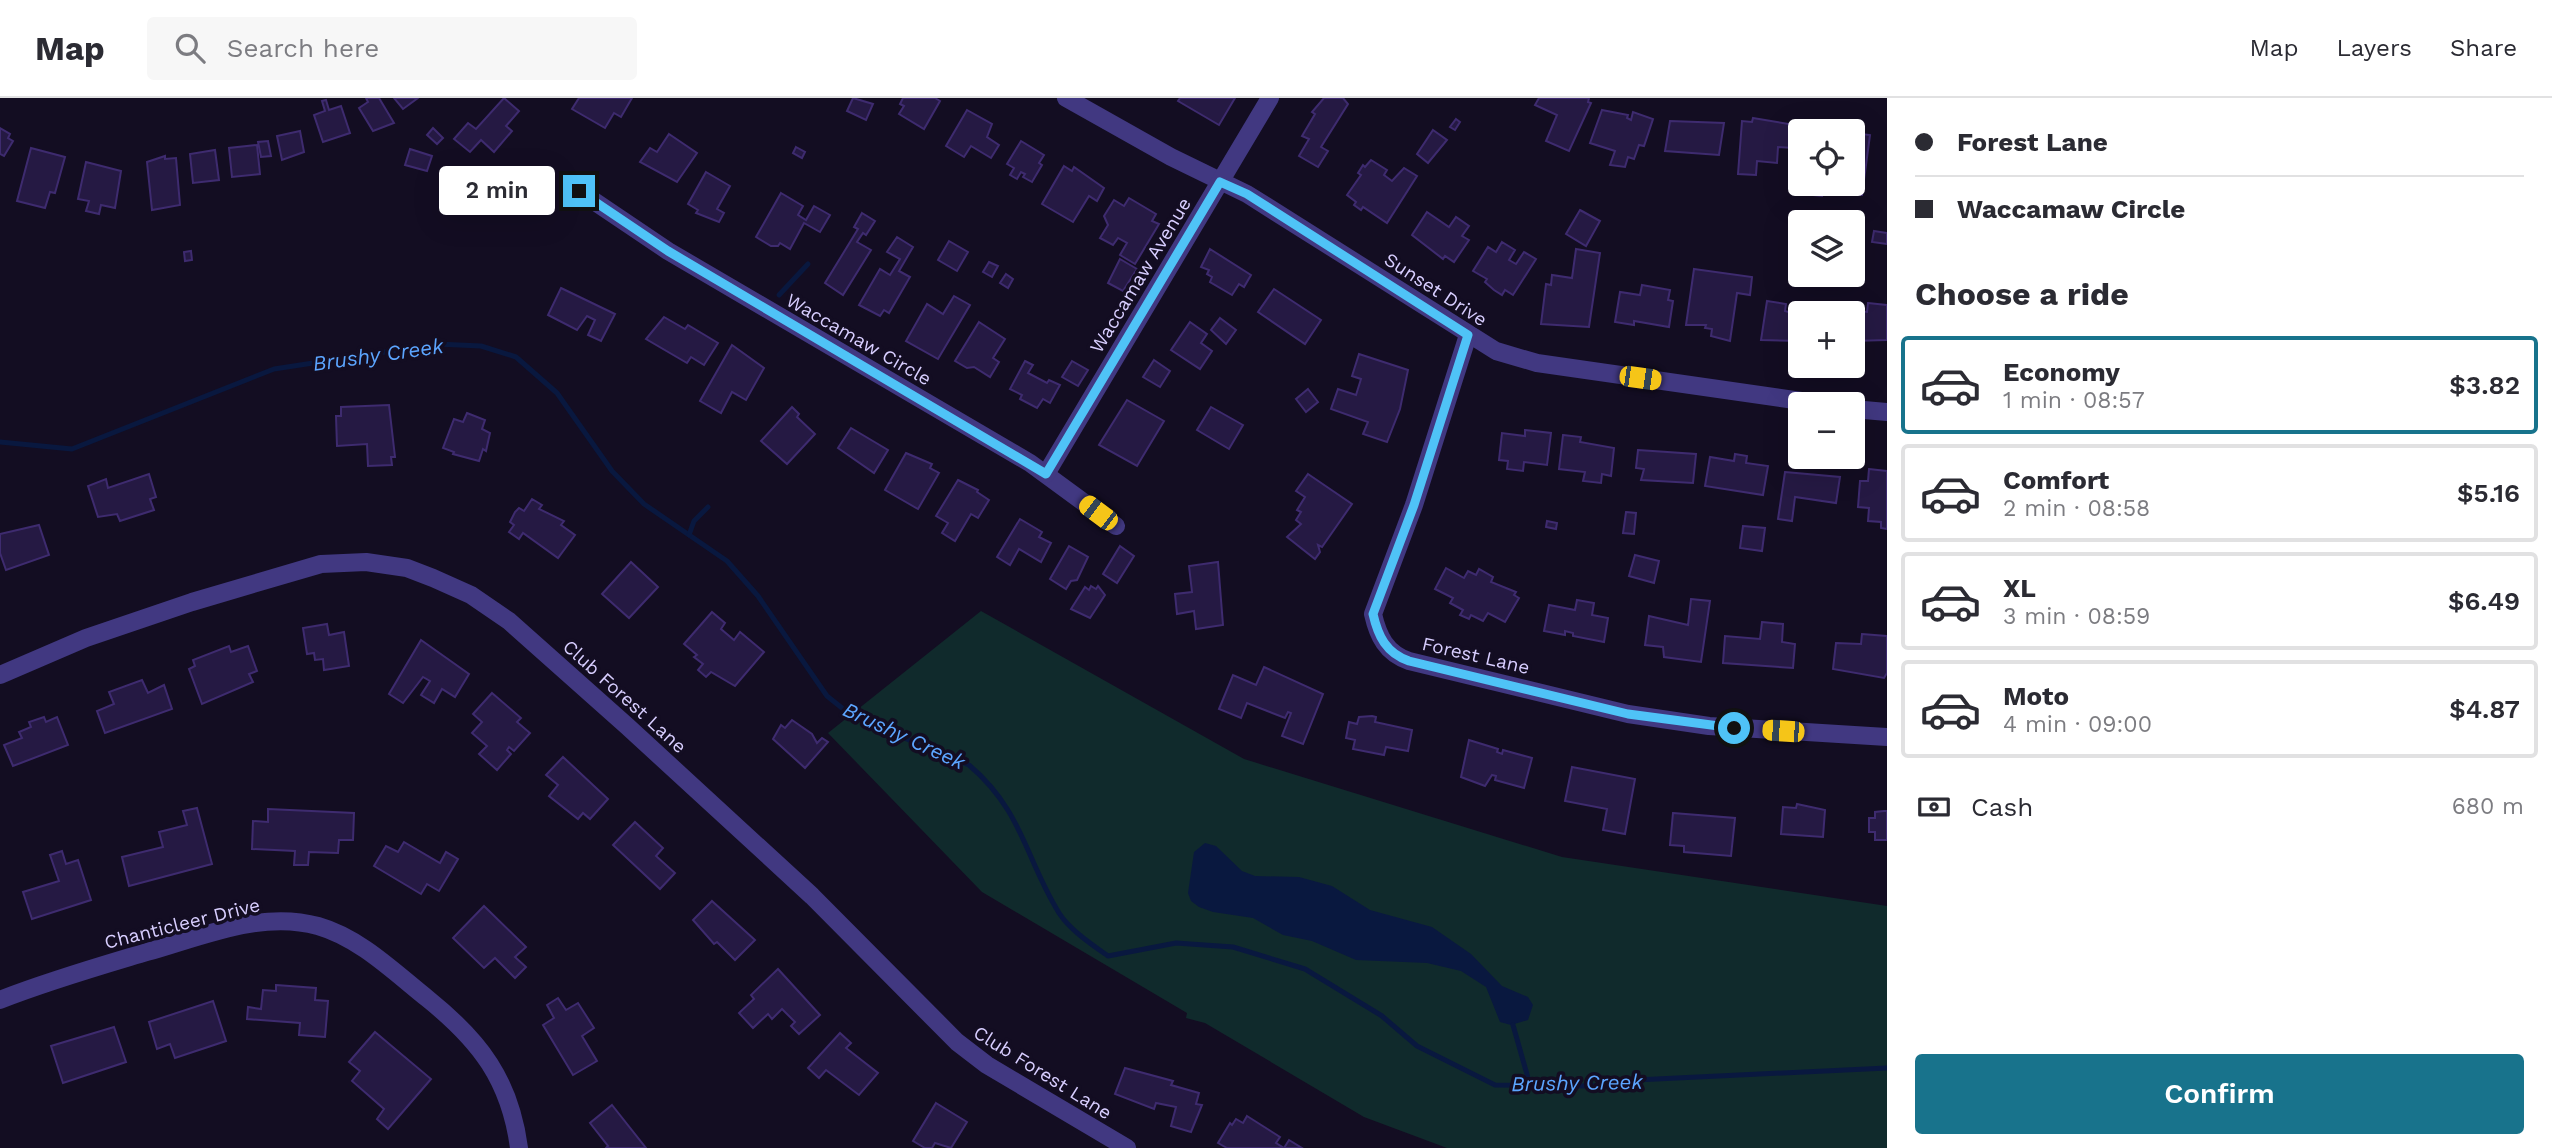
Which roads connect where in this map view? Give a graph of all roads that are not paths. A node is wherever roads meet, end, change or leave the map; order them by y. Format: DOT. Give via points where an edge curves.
graph roads {
  1 [pos="1066,98"];
  2 [pos="1270,98"];
  3 [pos="1220,182"];
  4 [pos="579,191"];
  5 [pos="1468,335"];
  6 [pos="1788,399"];
  7 [pos="1865,410"];
  8 [pos="1887,412"];
  9 [pos="1046,474"];
  10 [pos="1116,526"];
  11 [pos="0,675"];
  12 [pos="1887,737"];
  13 [pos="0,1000"];
  14 [pos="519,1148"];
  15 [pos="1127,1148"];
  1 -- 3 [label="street, Sunset Drive"];
  2 -- 3 [label="street, Waccamaw Avenue"];
  3 -- 5 [label="street, Sunset Drive" via="1247,194"];
  3 -- 9 [label="street, Waccamaw Avenue"];
  4 -- 9 [label="street, Waccamaw Circle" via="668,251"];
  5 -- 6 [label="street, Sunset Drive" via="1496,351 1537,363"];
  5 -- 12 [label="street, Forest Lane" via="1414,505 1373,614 1377,632 1389,650 1409,661 1628,714 1709,726"];
  7 -- 8 [label="street"];
  9 -- 10 [label="street, Waccamaw Circle"];
  11 -- 15 [label="street, Club Forest Lane" via="99,633 321,564 366,562 407,568 433,578 509,621 812,896 957,1042 987,1065"];
  13 -- 14 [label="street, Chanticleer Drive" via="242,925 275,921 319,926 381,961 475,1042 504,1087"];
}
